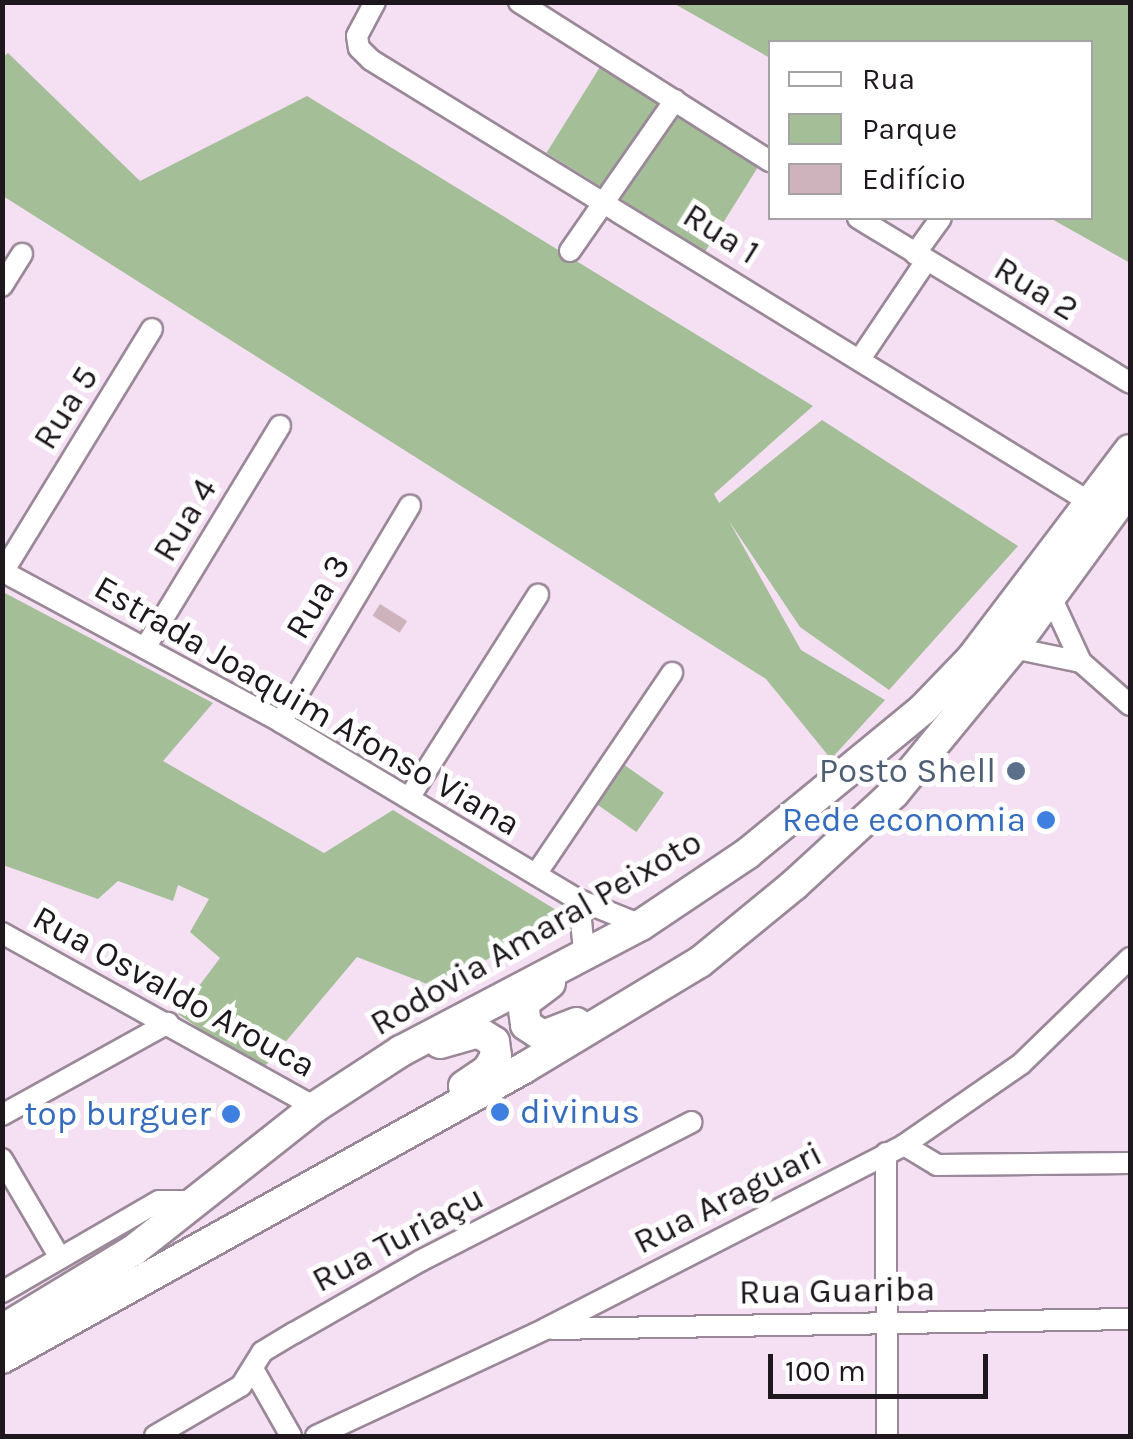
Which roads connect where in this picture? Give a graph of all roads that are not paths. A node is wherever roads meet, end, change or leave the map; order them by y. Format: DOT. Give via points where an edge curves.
graph roads {
  1 [pos="375,2"];
  2 [pos="519,2"];
  3 [pos="675,100"];
  4 [pos="768,160"];
  5 [pos="606,201"];
  6 [pos="861,220"];
  7 [pos="940,220"];
  8 [pos="570,251"];
  9 [pos="22,254"];
  10 [pos="920,257"];
  11 [pos="2,286"];
  12 [pos="152,329"];
  13 [pos="860,359"];
  14 [pos="1130,383"];
  15 [pos="280,426"];
  16 [pos="1130,450"];
  17 [pos="1130,488"];
  18 [pos="1091,503"];
  19 [pos="410,506"];
  20 [pos="3,572"];
  21 [pos="538,595"];
  22 [pos="1051,596"];
  23 [pos="145,648"];
  24 [pos="1013,648"];
  25 [pos="1081,662"];
  26 [pos="672,673"];
  27 [pos="1130,705"];
  28 [pos="281,722"];
  29 [pos="408,798"];
  30 [pos="731,866"];
  31 [pos="814,867"];
  32 [pos="536,874"];
  33 [pos="578,900"];
  34 [pos="641,925"];
  35 [pos="2,933"];
  36 [pos="584,951"];
  37 [pos="1130,958"];
  38 [pos="168,1022"];
  39 [pos="314,1107"];
  40 [pos="2,1115"];
  41 [pos="692,1122"];
  42 [pos="895,1149"];
  43 [pos="2,1159"];
  44 [pos="1130,1162"];
  45 [pos="195,1201"];
  46 [pos="280,1203"];
  47 [pos="168,1222"];
  48 [pos="60,1258"];
  49 [pos="620,1291"];
  50 [pos="2,1292"];
  51 [pos="1130,1320"];
  52 [pos="886,1323"];
  53 [pos="630,1326"];
  54 [pos="545,1329"];
  55 [pos="2,1330"];
  56 [pos="2,1358"];
  57 [pos="253,1368"];
  58 [pos="155,1436"];
  59 [pos="290,1436"];
  60 [pos="316,1436"];
  61 [pos="887,1436"];
  1 -- 5 [label="street, Rua 1" via="357,36 370,60"];
  2 -- 3 [label="street"];
  3 -- 4 [label="street"];
  3 -- 5 [label="street"];
  5 -- 8 [label="street"];
  5 -- 13 [label="street, Rua 1"];
  6 -- 10 [label="street, Rua 2"];
  7 -- 10 [label="street"];
  9 -- 11 [label="street"];
  10 -- 13 [label="street"];
  10 -- 14 [label="street, Rua 2"];
  12 -- 20 [label="street, Rua 5"];
  13 -- 18 [label="street, Rua 1"];
  15 -- 23 [label="street, Rua 4"];
  16 -- 18 [label="highway, Rodovia Amaral Peixoto"];
  17 -- 22 [label="highway"];
  18 -- 30 [label="highway, Rodovia Amaral Peixoto" via="972,658 923,709"];
  19 -- 28 [label="street, Rua 3"];
  20 -- 23 [label="street, Estrada Joaquim Afonso Viana"];
  21 -- 29 [label="street"];
  22 -- 24 [label="highway"];
  22 -- 25 [label="street"];
  23 -- 28 [label="street, Estrada Joaquim Afonso Viana"];
  24 -- 25 [label="street"];
  24 -- 31 [label="highway" via="894,793"];
  25 -- 27 [label="street"];
  26 -- 32 [label="street"];
  28 -- 29 [label="street, Estrada Joaquim Afonso Viana"];
  29 -- 32 [label="street, Estrada Joaquim Afonso Viana"];
  30 -- 31 [label="highway" via="714,887 663,923 531,996 521,1010 526,1026 544,1036 614,1003"];
  30 -- 34 [label="highway, Rodovia Amaral Peixoto"];
  31 -- 46 [label="highway" via="700,962"];
  32 -- 33 [label="street, Estrada Joaquim Afonso Viana"];
  33 -- 34 [label="street, Estrada Joaquim Afonso Viana"];
  33 -- 36 [label="street"];
  34 -- 36 [label="highway, Rodovia Amaral Peixoto"];
  35 -- 38 [label="street, Rua Osvaldo Arouca"];
  36 -- 39 [label="highway, Rodovia Amaral Peixoto" via="401,1050"];
  37 -- 42 [label="street, Rua Araguari" via="1021,1064"];
  38 -- 39 [label="street, Rua Osvaldo Arouca"];
  38 -- 40 [label="street"];
  39 -- 45 [label="highway, Rodovia Amaral Peixoto"];
  41 -- 57 [label="street, Rua Turiaçu" via="420,1261 268,1348"];
  42 -- 44 [label="street" via="937,1166"];
  42 -- 49 [label="street, Rua Araguari"];
  42 -- 52 [label="street"];
  43 -- 48 [label="street"];
  45 -- 47 [label="highway, Rodovia Amaral Peixoto"];
  45 -- 48 [label="street" via="159,1201"];
  46 -- 47 [label="highway" via="314,1173 488,1070 494,1042 478,1032 448,1038 196,1212"];
  46 -- 56 [label="highway"];
  47 -- 55 [label="highway, Rodovia Amaral Peixoto" via="76,1288"];
  48 -- 50 [label="street"];
  49 -- 53 [label="street"];
  49 -- 54 [label="street, Rua Araguari"];
  51 -- 52 [label="street, Rua Guariba"];
  52 -- 53 [label="street, Rua Guariba"];
  52 -- 61 [label="street"];
  53 -- 54 [label="street, Rua Guariba"];
  54 -- 60 [label="street, Rua Araguari"];
  57 -- 58 [label="street, Rua Turiaçu" via="242,1386"];
  57 -- 59 [label="street"];
}
